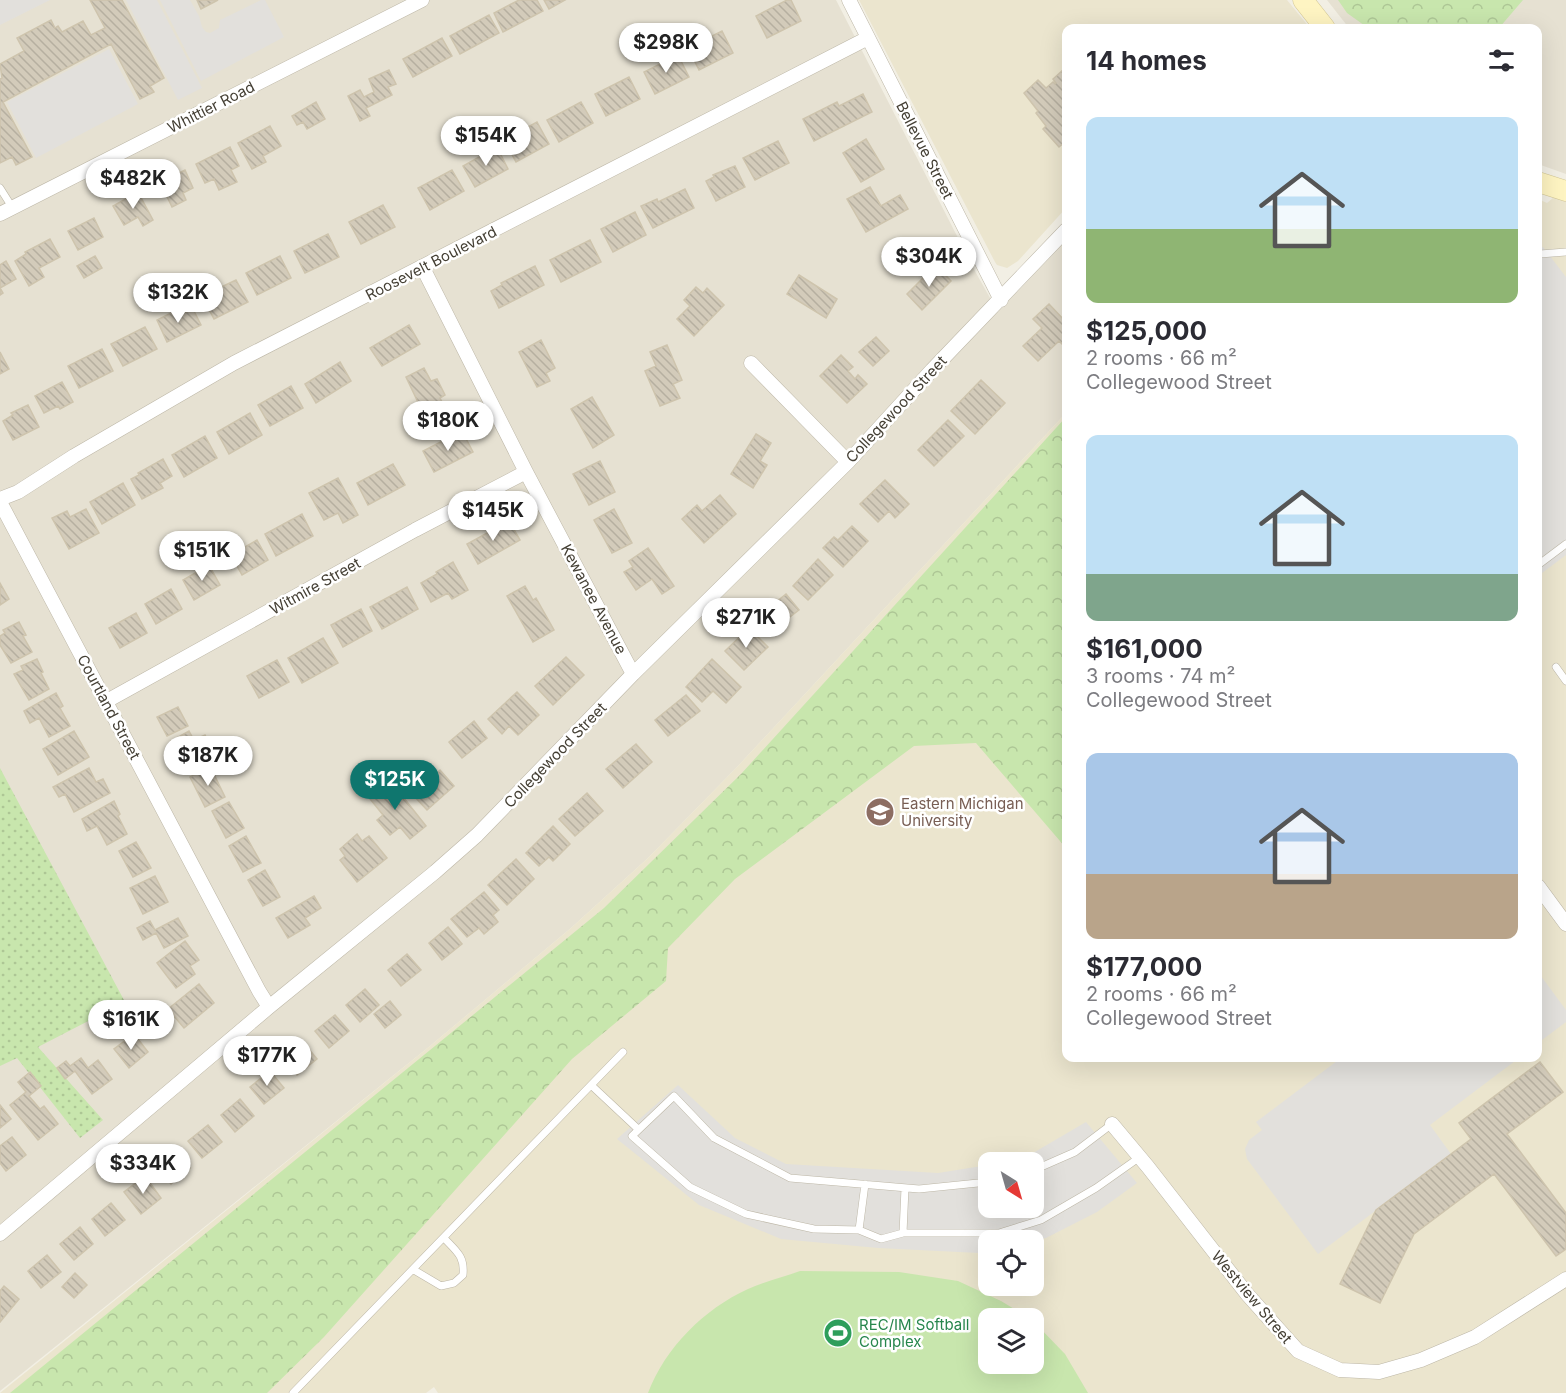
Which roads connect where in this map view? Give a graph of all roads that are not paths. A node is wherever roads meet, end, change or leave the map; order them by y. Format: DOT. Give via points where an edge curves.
graph roads {
  1 [pos="422,0"];
  2 [pos="849,0"];
  3 [pos="1303,0"];
  4 [pos="1322,24"];
  5 [pos="868,38"];
  6 [pos="1542,183"];
  7 [pos="0,188"];
  8 [pos="1566,191"];
  9 [pos="6,211"];
  10 [pos="1062,234"];
  11 [pos="1566,252"];
  12 [pos="1542,254"];
  13 [pos="423,268"];
  14 [pos="1001,300"];
  15 [pos="751,363"];
  16 [pos="848,462"];
  17 [pos="526,472"];
  18 [pos="0,500"];
  19 [pos="1566,543"];
  20 [pos="1542,562"];
  21 [pos="1556,667"];
  22 [pos="633,674"];
  23 [pos="1566,681"];
  24 [pos="105,702"];
  25 [pos="1542,891"];
  26 [pos="1566,923"];
  27 [pos="269,1007"];
  28 [pos="623,1052"];
  29 [pos="591,1085"];
  30 [pos="1112,1124"];
  31 [pos="638,1130"];
  32 [pos="1140,1157"];
  33 [pos="1044,1166"];
  34 [pos="978,1183"];
  35 [pos="865,1184"];
  36 [pos="905,1188"];
  37 [pos="859,1230"];
  38 [pos="903,1233"];
  39 [pos="0,1234"];
  40 [pos="444,1238"];
  41 [pos="414,1270"];
  42 [pos="1566,1279"];
  43 [pos="293,1393"];
  1 -- 9 [label="street, Whittier Road"];
  2 -- 5 [label="street, Bellevue Street"];
  3 -- 4 [label="main road"];
  5 -- 13 [label="street, Roosevelt Boulevard"];
  5 -- 14 [label="street, Bellevue Street"];
  6 -- 8 [label="main road"];
  7 -- 9 [label="lane"];
  10 -- 14 [label="street, Collegewood Street"];
  11 -- 12 [label="lane"];
  13 -- 17 [label="street, Kewanee Avenue"];
  13 -- 18 [label="street, Roosevelt Boulevard" via="234,363"];
  14 -- 16 [label="street, Collegewood Street"];
  15 -- 16 [label="street"];
  16 -- 22 [label="street, Collegewood Street"];
  17 -- 22 [label="street, Kewanee Avenue"];
  17 -- 24 [label="street, Witmire Street"];
  18 -- 24 [label="street, Courtland Street"];
  19 -- 20 [label="lane"];
  21 -- 23 [label="lane"];
  22 -- 27 [label="street, Collegewood Street" via="477,835"];
  24 -- 27 [label="street, Courtland Street"];
  25 -- 26 [label="street"];
  27 -- 39 [label="street, Collegewood Street"];
  28 -- 29 [label="lane"];
  29 -- 31 [label="lane"];
  29 -- 40 [label="lane"];
  30 -- 32 [label="street, Westview Street"];
  30 -- 33 [label="lane" via="1075,1152"];
  31 -- 35 [label="lane" via="674,1096 714,1138 790,1178"];
  31 -- 37 [label="lane" via="632,1136 690,1187 746,1214 814,1229"];
  32 -- 38 [label="lane" via="1041,1220 999,1233"];
  32 -- 42 [label="street, Westview Street" via="1247,1294 1298,1351 1340,1370 1379,1372 1421,1360 1475,1337"];
  34 -- 36 [label="lane"];
  35 -- 36 [label="lane"];
  35 -- 37 [label="lane"];
  36 -- 38 [label="lane"];
  37 -- 38 [label="lane" via="881,1239"];
  40 -- 41 [label="lane"];
  40 -- 41 [label="lane" via="461,1257 463,1275 454,1283 441,1286"];
  41 -- 43 [label="lane"];
}
